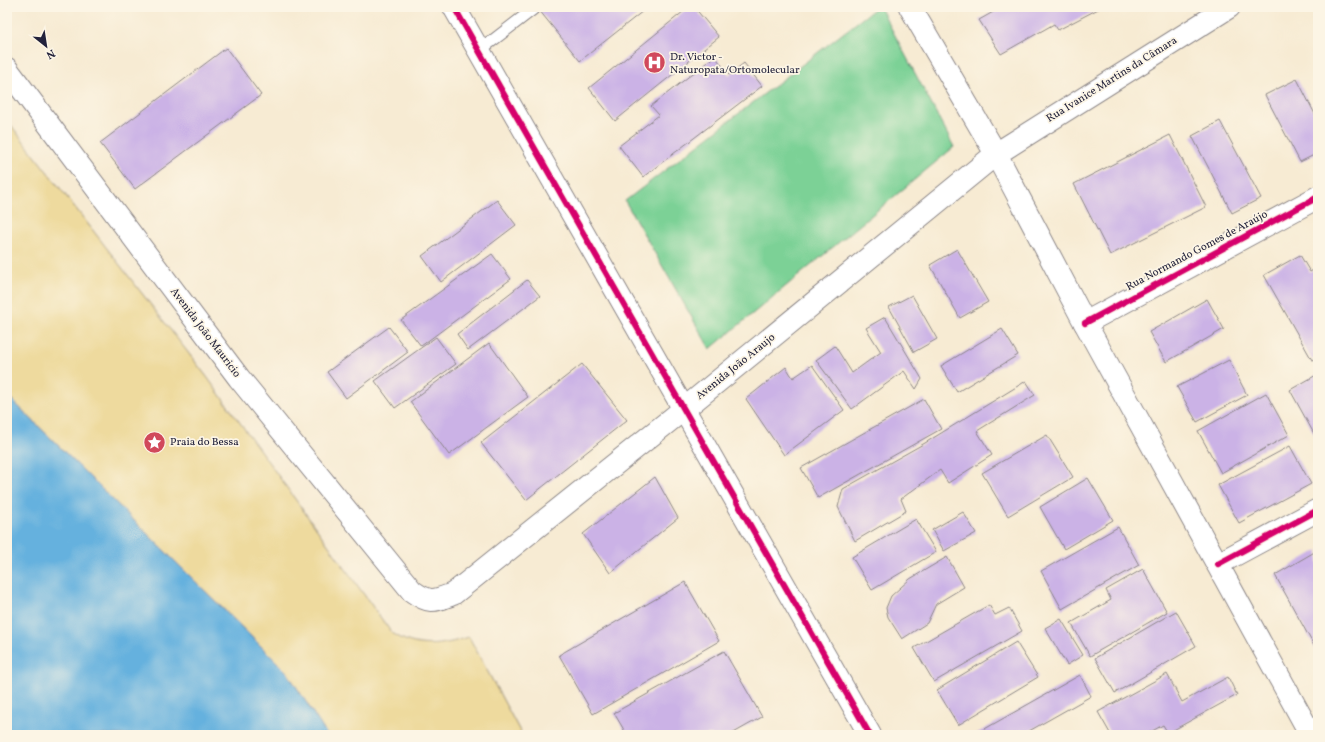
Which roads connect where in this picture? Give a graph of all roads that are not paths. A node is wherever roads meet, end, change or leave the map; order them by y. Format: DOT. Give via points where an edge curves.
graph roads {
  1 [pos="454,7"];
  2 [pos="536,7"];
  3 [pos="910,7"];
  4 [pos="1229,7"];
  5 [pos="479,51"];
  6 [pos="7,69"];
  7 [pos="996,154"];
  8 [pos="1318,197"];
  9 [pos="1086,323"];
  10 [pos="684,409"];
  11 [pos="1318,510"];
  12 [pos="1218,564"];
  13 [pos="412,591"];
  14 [pos="870,735"];
  15 [pos="1311,735"];
  1 -- 5 [label="main road"];
  2 -- 5 [label="lane"];
  3 -- 7 [label="main road"];
  4 -- 7 [label="main road, Rua Ivanice Martins da Câmara"];
  5 -- 10 [label="main road"];
  6 -- 13 [label="main road, Avenida João Mauricio" via="238,378"];
  7 -- 9 [label="main road"];
  7 -- 10 [label="main road, Avenida João Araujo"];
  8 -- 9 [label="main road, Rua Normando Gomes de Araújo"];
  9 -- 12 [label="main road"];
  10 -- 13 [label="main road, Avenida João Araujo" via="453,594 438,600 425,600"];
  10 -- 14 [label="main road"];
  11 -- 12 [label="main road"];
  12 -- 15 [label="main road"];
}
